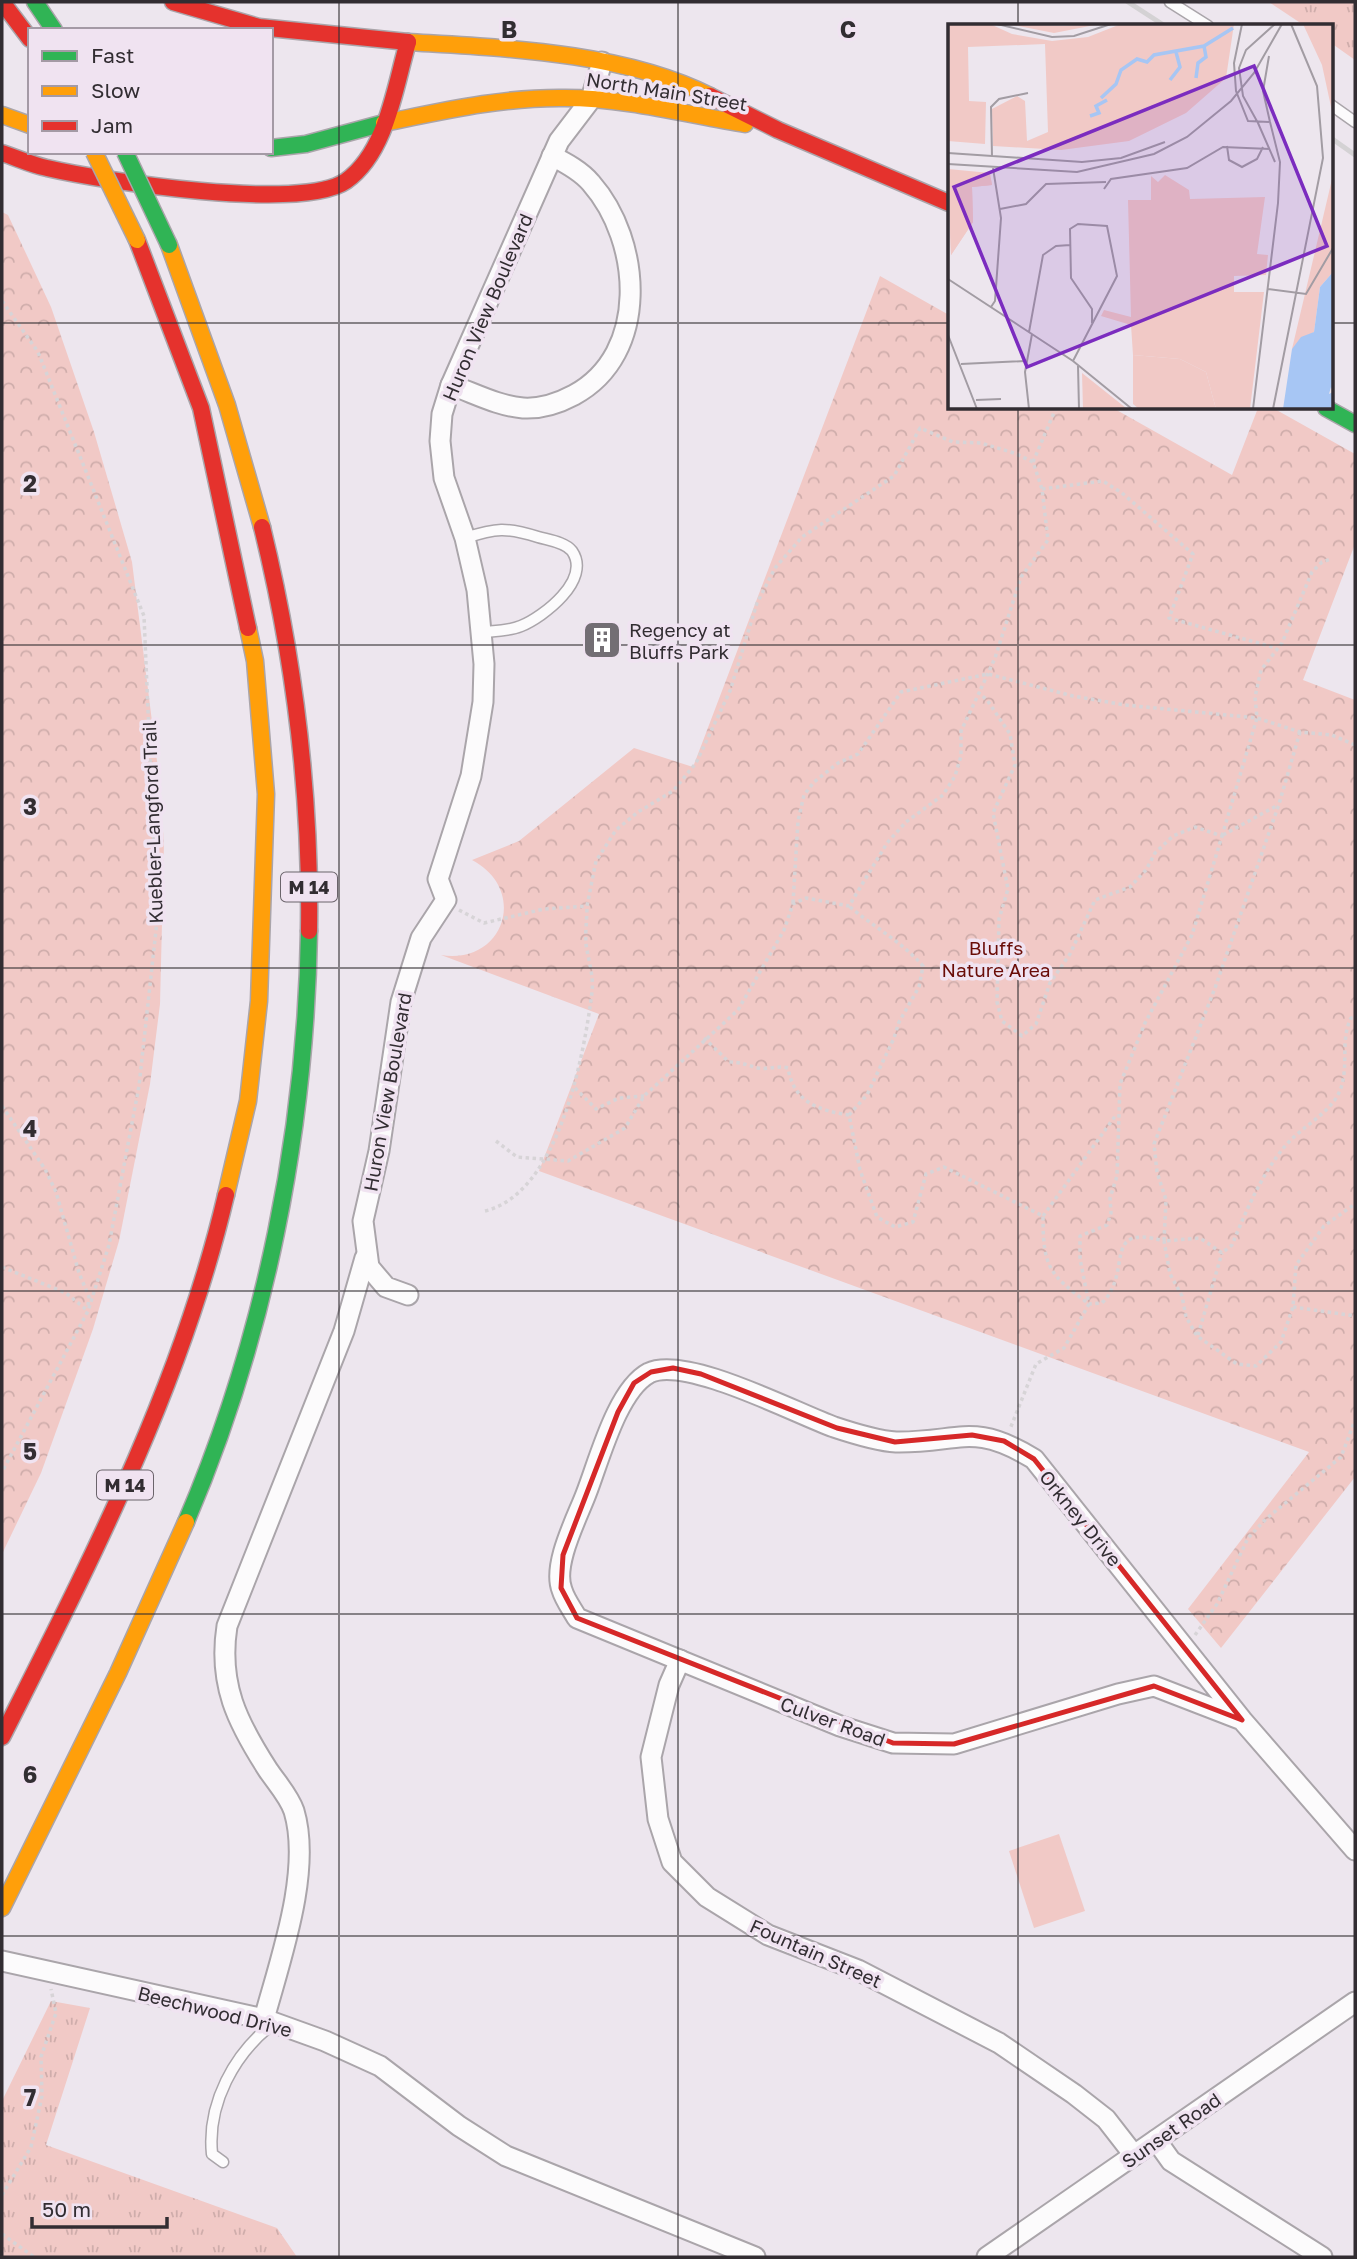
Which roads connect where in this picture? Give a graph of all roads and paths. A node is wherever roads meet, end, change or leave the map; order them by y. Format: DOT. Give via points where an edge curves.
graph roads {
  1 [pos="2,2"];
  2 [pos="35,2"];
  3 [pos="173,2"];
  4 [pos="1170,2"];
  5 [pos="1205,24"];
  6 [pos="53,28"];
  7 [pos="269,28"];
  8 [pos="273,29"];
  9 [pos="28,36"];
  10 [pos="408,42"];
  11 [pos="602,62"];
  12 [pos="591,99"];
  13 [pos="1332,106"];
  14 [pos="2,115"];
  15 [pos="384,122"];
  16 [pos="1355,122"];
  17 [pos="28,124"];
  18 [pos="778,130"];
  19 [pos="273,148"];
  20 [pos="2,153"];
  21 [pos="95,154"];
  22 [pos="126,154"];
  23 [pos="552,156"];
  24 [pos="948,203"];
  25 [pos="2,301"];
  26 [pos="451,385"];
  27 [pos="1055,410"];
  28 [pos="1330,410"];
  29 [pos="1355,424"];
  30 [pos="1033,462"];
  31 [pos="1042,489"];
  32 [pos="465,538"];
  33 [pos="1331,559"];
  34 [pos="484,632"];
  35 [pos="1276,648"];
  36 [pos="988,674"];
  37 [pos="979,693"];
  38 [pos="1257,718"];
  39 [pos="1300,732"];
  40 [pos="1355,745"];
  41 [pos="1279,804"];
  42 [pos="1222,836"];
  43 [pos="446,901"];
  44 [pos="793,904"];
  45 [pos="587,906"];
  46 [pos="849,906"];
  47 [pos="1355,1018"];
  48 [pos="704,1038"];
  49 [pos="575,1088"];
  50 [pos="644,1096"];
  51 [pos="2,1106"];
  52 [pos="1117,1114"];
  53 [pos="849,1115"];
  54 [pos="496,1141"];
  55 [pos="546,1161"];
  56 [pos="1355,1204"];
  57 [pos="485,1211"];
  58 [pos="1043,1216"];
  59 [pos="1164,1241"];
  60 [pos="1222,1253"];
  61 [pos="365,1258"];
  62 [pos="2,1267"];
  63 [pos="408,1295"];
  64 [pos="1089,1304"];
  65 [pos="1293,1307"];
  66 [pos="88,1311"];
  67 [pos="1355,1316"];
  68 [pos="1197,1336"];
  69 [pos="1355,1420"];
  70 [pos="1004,1441"];
  71 [pos="2,1472"];
  72 [pos="563,1555"];
  73 [pos="1185,1648"];
  74 [pos="680,1660"];
  75 [pos="1242,1720"];
  76 [pos="2,1737"];
  77 [pos="1355,1850"];
  78 [pos="2,1908"];
  79 [pos="2,1961"];
  80 [pos="50,1972"];
  81 [pos="1355,2002"];
  82 [pos="269,2021"];
  83 [pos="1156,2140"];
  84 [pos="1134,2155"];
  85 [pos="223,2162"];
  86 [pos="2,2195"];
  87 [pos="2,2234"];
  88 [pos="1318,2256"];
  89 [pos="34,2257"];
  90 [pos="755,2257"];
  91 [pos="987,2257"];
  1 -- 9 [label="main road"];
  2 -- 6 [label="main road"];
  3 -- 7 [label="main road, North Main Street"];
  4 -- 5 [label="lane"];
  8 -- 10 [label="main road, North Main Street"];
  10 -- 11 [label="main road, North Main Street"];
  10 -- 15 [label="main road"];
  11 -- 12 [label="street, Huron View Boulevard"];
  11 -- 18 [label="main road, North Main Street" via="690,86"];
  12 -- 15 [label="main road, North Main Street" via="527,99"];
  12 -- 18 [label="main road, North Main Street"];
  12 -- 23 [label="street, Huron View Boulevard"];
  13 -- 16 [label="lane"];
  14 -- 17 [label="main road"];
  15 -- 19 [label="main road, North Main Street" via="306,144"];
  15 -- 20 [label="main road" via="364,162 344,183 318,192 117,180 44,167"];
  18 -- 24 [label="main road, North Main Street"];
  21 -- 76 [label="main road, M 14, bridge" via="137,240 201,408 222,494 254,661 266,794 259,1001 248,1101 220,1221 174,1369 104,1533"];
  22 -- 78 [label="main road, M 14, bridge" via="169,245 222,386 265,537 295,683 302,742 309,876 307,992 296,1108 266,1276 225,1428 145,1619"];
  23 -- 26 [label="street, Huron View Boulevard"];
  23 -- 26 [label="street" via="590,181 614,222 628,264 632,299 620,344 607,367 587,387 546,406 498,403"];
  25 -- 66 [label="path, Kuebler-Langford Trail" via="38,352 144,616 157,921 139,1086 109,1245"];
  26 -- 32 [label="street, Huron View Boulevard" via="440,441 444,478"];
  27 -- 30 [label="path"];
  28 -- 29 [label="main road"];
  30 -- 31 [label="path"];
  30 -- 45 [label="path" via="981,443 953,442 920,428 894,476 802,537 775,568 757,603 730,691 696,763 673,791 616,830 596,860"];
  31 -- 35 [label="path" via="1103,481 1122,493 1193,554 1169,618"];
  31 -- 36 [label="path" via="1048,540 1021,577"];
  32 -- 34 [label="street, Huron View Boulevard"];
  32 -- 34 [label="lane" via="497,528 512,529 564,545 573,552 576,566 570,590 523,626"];
  33 -- 35 [label="path" via="1312,572"];
  34 -- 43 [label="street, Huron View Boulevard" via="479,736 438,879"];
  35 -- 38 [label="path" via="1261,670 1255,697"];
  36 -- 37 [label="path"];
  36 -- 38 [label="path" via="1125,705"];
  36 -- 44 [label="path" via="901,692 858,754 814,782 804,795 798,821"];
  37 -- 42 [label="path" via="1010,734 1015,765 993,813 1008,889 999,919 997,981 1002,1021 1022,1036 1036,1024 1050,984 1095,900 1130,887 1173,836 1195,827"];
  37 -- 46 [label="path" via="961,731 955,776 943,795 906,822 887,844"];
  38 -- 39 [label="path"];
  38 -- 42 [label="path"];
  39 -- 40 [label="path" via="1332,735"];
  39 -- 41 [label="path"];
  41 -- 42 [label="path"];
  41 -- 59 [label="path" via="1154,1144 1166,1200"];
  42 -- 52 [label="path" via="1192,935 1145,1023 1120,1084"];
  43 -- 45 [label="path" via="484,923 544,909"];
  43 -- 61 [label="street, Huron View Boulevard" via="421,938 401,1002 379,1151 363,1221"];
  44 -- 46 [label="path" via="806,898"];
  44 -- 48 [label="path" via="784,930 738,1010"];
  45 -- 49 [label="path" via="586,941 593,989"];
  46 -- 53 [label="path" via="906,947 923,966 919,987 898,1022 867,1095"];
  47 -- 60 [label="path" via="1345,1030 1346,1063 1335,1100 1287,1144 1269,1169 1232,1245"];
  48 -- 50 [label="path"];
  48 -- 53 [label="path" via="729,1062 761,1069 788,1068 799,1097"];
  49 -- 50 [label="path" via="596,1109 619,1098"];
  49 -- 55 [label="path"];
  50 -- 55 [label="path" via="625,1128 568,1161"];
  51 -- 66 [label="path" via="56,1192 89,1297"];
  52 -- 58 [label="path"];
  52 -- 64 [label="path" via="1117,1176 1111,1213 1107,1225 1080,1236"];
  53 -- 58 [label="path" via="860,1170 877,1217 895,1227 913,1222 926,1174 944,1167"];
  54 -- 55 [label="path" via="517,1157"];
  55 -- 57 [label="path" via="524,1188 499,1207"];
  56 -- 65 [label="path" via="1324,1226 1296,1265"];
  58 -- 64 [label="path" via="1043,1245 1055,1279"];
  59 -- 60 [label="path" via="1200,1238"];
  59 -- 64 [label="path" via="1137,1234 1128,1238 1112,1293 1102,1303"];
  59 -- 68 [label="path" via="1170,1274"];
  60 -- 68 [label="path"];
  61 -- 63 [label="street" via="377,1280"];
  61 -- 82 [label="street, Huron View Boulevard" via="344,1331 227,1626 223,1654 225,1681 236,1714 293,1807 301,1841"];
  62 -- 66 [label="path" via="66,1293"];
  64 -- 70 [label="path" via="1064,1348 1037,1364"];
  65 -- 67 [label="path"];
  65 -- 68 [label="path" via="1281,1342 1256,1366 1237,1364"];
  66 -- 71 [label="path, Kuebler-Langford Trail"];
  69 -- 73 [label="path" via="1341,1457 1248,1538 1217,1604"];
  70 -- 72 [label="street, Orkney Drive" via="972,1435 895,1442 837,1428 701,1374 673,1368 651,1372 634,1384 618,1412"];
  70 -- 73 [label="street, Orkney Drive" via="1034,1459"];
  72 -- 74 [label="street, Culver Road" via="561,1588 578,1618"];
  73 -- 75 [label="street, Orkney Drive"];
  74 -- 75 [label="street, Culver Road" via="893,1744 954,1744 1154,1686"];
  74 -- 84 [label="street, Fountain Street" via="651,1758 659,1819 672,1862 707,1897 768,1935 858,1970 999,2043 1106,2119"];
  75 -- 77 [label="street, Orkney Drive"];
  79 -- 80 [label="street, Beechwood Drive"];
  80 -- 82 [label="street, Beechwood Drive"];
  80 -- 86 [label="path" via="56,2013 41,2057 42,2095 31,2147"];
  81 -- 83 [label="street, Sunset Road"];
  82 -- 85 [label="lane" via="232,2067 220,2101 210,2136 212,2154"];
  82 -- 90 [label="street, Beechwood Drive" via="380,2066 506,2156"];
  83 -- 84 [label="street, Sunset Road"];
  83 -- 88 [label="street" via="1171,2161"];
  84 -- 91 [label="street, Sunset Road"];
  87 -- 89 [label="path"];
}
